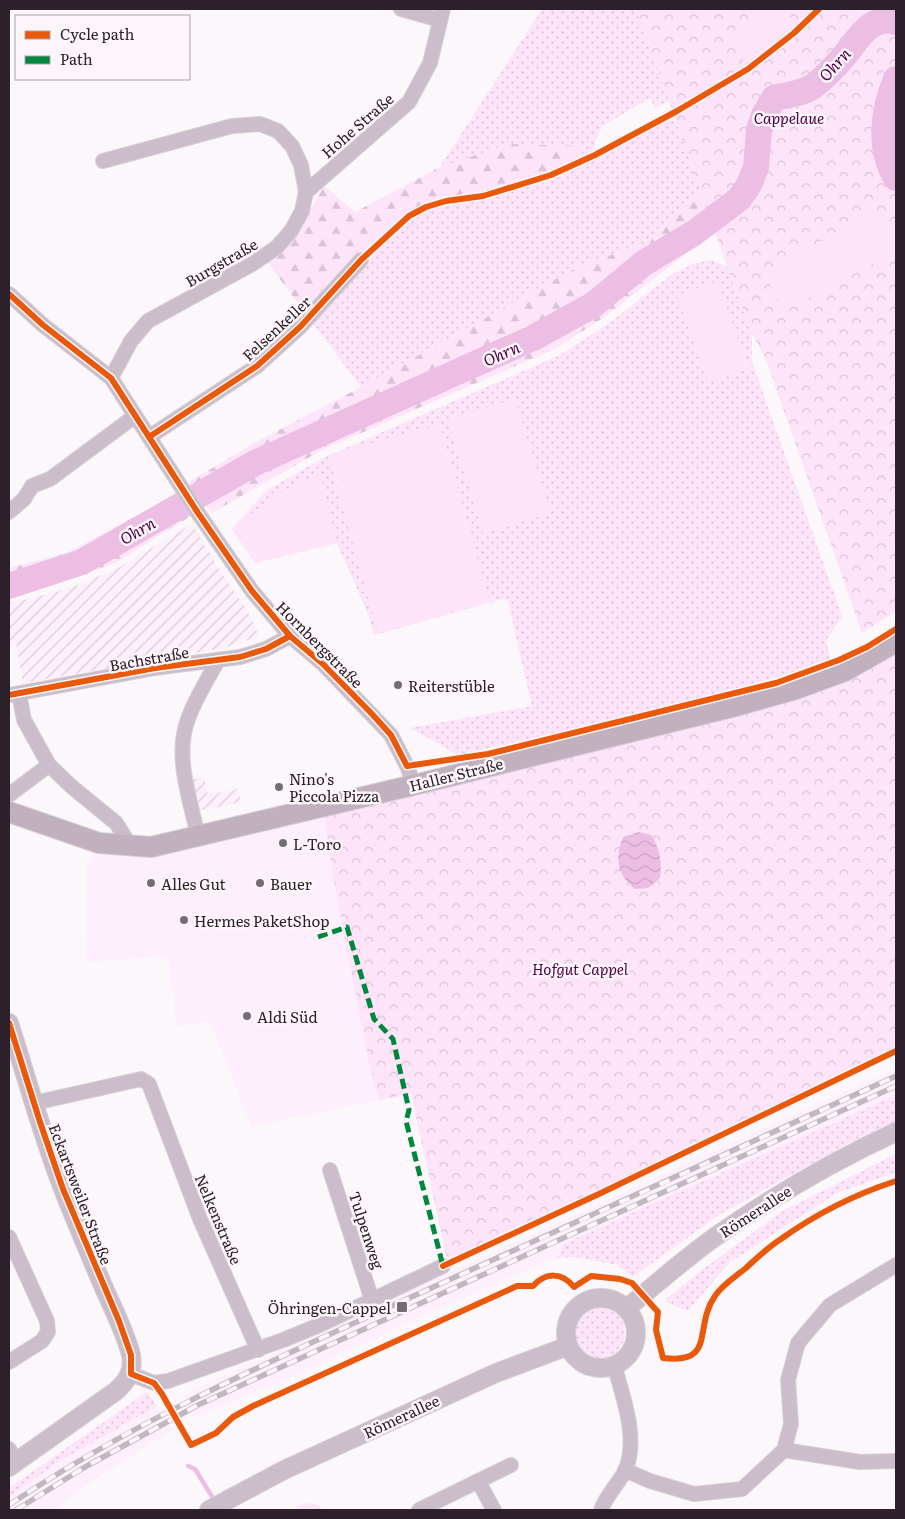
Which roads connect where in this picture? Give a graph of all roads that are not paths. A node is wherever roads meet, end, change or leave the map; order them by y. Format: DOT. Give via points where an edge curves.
graph roads {
  1 [pos="401,9"];
  2 [pos="442,14"];
  3 [pos="103,161"];
  4 [pos="306,192"];
  5 [pos="361,260"];
  6 [pos="9,294"];
  7 [pos="111,378"];
  8 [pos="135,416"];
  9 [pos="149,437"];
  10 [pos="9,512"];
  11 [pos="290,636"];
  12 [pos="896,642"];
  13 [pos="218,660"];
  14 [pos="14,694"];
  15 [pos="49,765"];
  16 [pos="414,785"];
  17 [pos="9,795"];
  18 [pos="9,812"];
  19 [pos="198,836"];
  20 [pos="126,845"];
  21 [pos="9,1023"];
  22 [pos="13,1052"];
  23 [pos="34,1103"];
  24 [pos="896,1132"];
  25 [pos="330,1170"];
  26 [pos="9,1237"];
  27 [pos="896,1265"];
  28 [pos="443,1266"];
  29 [pos="372,1300"];
  30 [pos="626,1309"];
  31 [pos="568,1346"];
  32 [pos="258,1350"];
  33 [pos="9,1362"];
  34 [pos="614,1366"];
  35 [pos="131,1374"];
  36 [pos="784,1450"];
  37 [pos="11,1459"];
  38 [pos="896,1461"];
  39 [pos="511,1465"];
  40 [pos="625,1470"];
  41 [pos="478,1481"];
  42 [pos="210,1510"];
  43 [pos="419,1510"];
  44 [pos="494,1510"];
  45 [pos="601,1510"];
  1 -- 2 [label="street, Hohe Straße"];
  2 -- 4 [label="street, Hohe Straße" via="430,63 409,102"];
  3 -- 4 [label="street, Burgstraße" via="232,126 260,124 278,131 292,146 301,166"];
  4 -- 7 [label="street, Burgstraße" via="302,211 277,247 254,264 148,321 131,341"];
  5 -- 9 [label="street, Felsenkeller" via="300,326 257,366"];
  6 -- 7 [label="street"];
  7 -- 8 [label="street"];
  8 -- 9 [label="street"];
  8 -- 10 [label="street" via="50,479 32,486 24,499"];
  9 -- 11 [label="street, Hornbergstraße" via="252,591"];
  11 -- 13 [label="street, Bachstraße" via="266,649"];
  11 -- 16 [label="street, Hornbergstraße" via="323,664 391,736"];
  12 -- 16 [label="main road, Haller Straße" via="845,671 796,689"];
  13 -- 14 [label="street, Bachstraße"];
  13 -- 19 [label="street" via="188,719 183,745 185,773"];
  14 -- 15 [label="street" via="24,720"];
  15 -- 17 [label="street"];
  15 -- 20 [label="street" via="116,823"];
  16 -- 19 [label="main road, Haller Straße"];
  18 -- 20 [label="main road, Haller Straße" via="99,844"];
  19 -- 20 [label="main road, Haller Straße" via="151,847"];
  21 -- 22 [label="street, Eckartsweiler Straße"];
  22 -- 23 [label="street, Eckartsweiler Straße"];
  23 -- 32 [label="street, Nelkenstraße" via="141,1079 149,1084 200,1219"];
  23 -- 35 [label="street, Eckartsweiler Straße" via="63,1189 128,1346"];
  24 -- 30 [label="street, Römerallee" via="798,1183 744,1217"];
  25 -- 29 [label="street, Tulpenweg"];
  26 -- 33 [label="street" via="47,1321 48,1332 42,1341"];
  27 -- 36 [label="street" via="830,1304 798,1343 788,1380 791,1424"];
  28 -- 29 [label="street"];
  29 -- 32 [label="street"];
  30 -- 31 [label="street" via="606,1299 585,1302 568,1320 565,1333"];
  30 -- 34 [label="street" via="635,1326 634,1345 629,1354"];
  31 -- 34 [label="street" via="572,1354 587,1366"];
  31 -- 42 [label="street, Römerallee" via="496,1373 284,1470"];
  32 -- 35 [label="street" via="168,1381 154,1382"];
  34 -- 40 [label="street" via="628,1417 630,1453"];
  35 -- 37 [label="street" via="116,1391"];
  36 -- 38 [label="street" via="860,1462"];
  36 -- 40 [label="street" via="742,1489 694,1494"];
  39 -- 41 [label="street"];
  40 -- 45 [label="street"];
  41 -- 43 [label="street"];
  41 -- 44 [label="street"];
}
